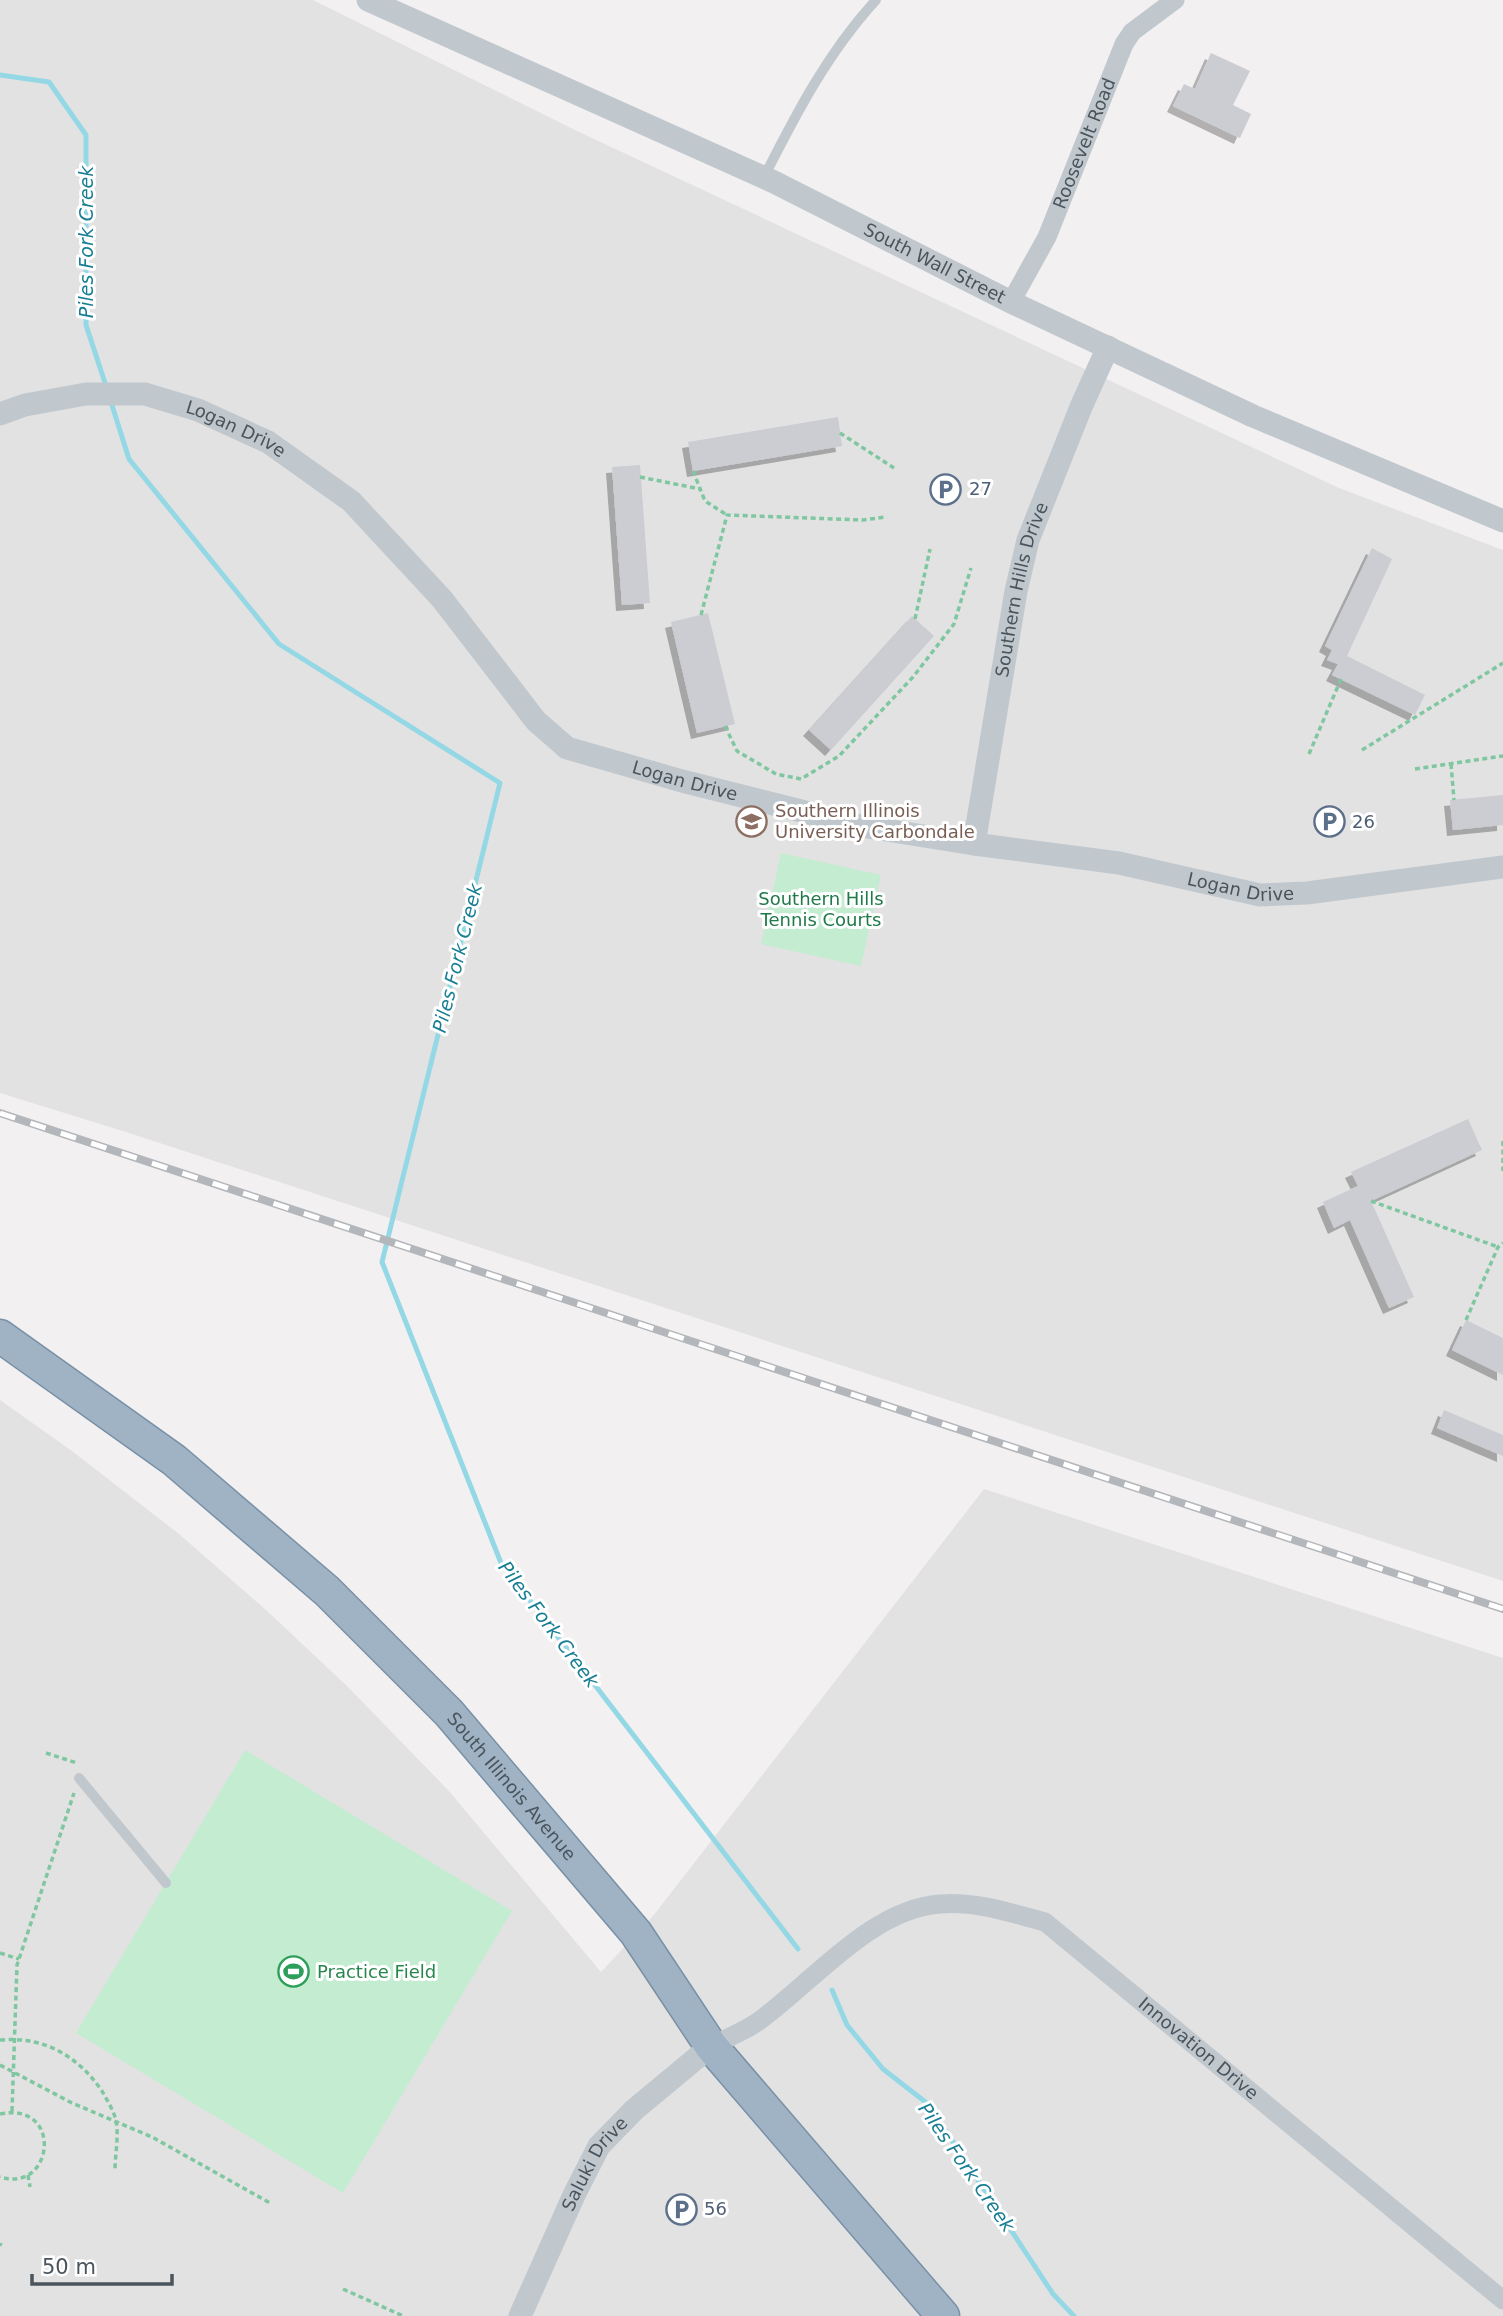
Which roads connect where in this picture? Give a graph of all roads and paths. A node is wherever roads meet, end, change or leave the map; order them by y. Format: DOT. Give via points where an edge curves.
graph roads {
  1 [pos="369,0"];
  2 [pos="876,0"];
  3 [pos="1175,0"];
  4 [pos="764,177"];
  5 [pos="1012,302"];
  6 [pos="1108,347"];
  7 [pos="0,414"];
  8 [pos="840,433"];
  9 [pos="894,468"];
  10 [pos="693,471"];
  11 [pos="640,477"];
  12 [pos="700,489"];
  13 [pos="727,515"];
  14 [pos="886,517"];
  15 [pos="1503,520"];
  16 [pos="930,549"];
  17 [pos="971,568"];
  18 [pos="701,615"];
  19 [pos="915,619"];
  20 [pos="1503,663"];
  21 [pos="1341,679"];
  22 [pos="725,726"];
  23 [pos="1362,750"];
  24 [pos="1309,754"];
  25 [pos="1503,756"];
  26 [pos="1451,764"];
  27 [pos="1415,769"];
  28 [pos="1454,800"];
  29 [pos="974,844"];
  30 [pos="1503,867"];
  31 [pos="1503,1141"];
  32 [pos="1503,1171"];
  33 [pos="1371,1200"];
  34 [pos="1503,1243"];
  35 [pos="1498,1247"];
  36 [pos="1466,1320"];
  37 [pos="0,1336"];
  38 [pos="46,1753"];
  39 [pos="79,1778"];
  40 [pos="166,1882"];
  41 [pos="0,1953"];
  42 [pos="19,1959"];
  43 [pos="15,2039"];
  44 [pos="0,2040"];
  45 [pos="711,2046"];
  46 [pos="2,2067"];
  47 [pos="13,2071"];
  48 [pos="12,2111"];
  49 [pos="0,2114"];
  50 [pos="116,2121"];
  51 [pos="115,2171"];
  52 [pos="28,2175"];
  53 [pos="0,2177"];
  54 [pos="30,2187"];
  55 [pos="270,2203"];
  56 [pos="343,2289"];
  57 [pos="1503,2300"];
  58 [pos="403,2316"];
  59 [pos="520,2316"];
  60 [pos="943,2316"];
  1 -- 4 [label="street, South Wall Street"];
  2 -- 4 [label="lane" via="806,96"];
  3 -- 5 [label="street, Roosevelt Road" via="1132,32 1124,44 1046,237"];
  4 -- 5 [label="street, South Wall Street"];
  5 -- 6 [label="street, South Wall Street"];
  6 -- 15 [label="street, South Wall Street" via="1253,416"];
  6 -- 29 [label="street, Southern Hills Drive" via="1028,540"];
  7 -- 29 [label="street, Logan Drive" via="86,394 145,394 198,410 268,442 351,502 442,599 536,720 567,748 861,827"];
  8 -- 9 [label="path"];
  10 -- 12 [label="path"];
  11 -- 12 [label="path"];
  12 -- 13 [label="path" via="705,501"];
  13 -- 14 [label="path"];
  13 -- 18 [label="path"];
  16 -- 19 [label="path"];
  17 -- 22 [label="path" via="954,624 913,677 839,756 801,779 776,774 737,751"];
  20 -- 23 [label="path"];
  21 -- 24 [label="path"];
  25 -- 26 [label="path"];
  26 -- 27 [label="path"];
  26 -- 28 [label="path"];
  29 -- 30 [label="street, Logan Drive" via="1119,863 1260,895"];
  31 -- 32 [label="path"];
  33 -- 35 [label="path"];
  34 -- 35 [label="path"];
  35 -- 36 [label="path"];
  37 -- 45 [label="highway, South Illinois Avenue" via="174,1460 327,1591 449,1713 636,1933"];
  38 -- 39 [label="path" via="83,1766"];
  39 -- 40 [label="lane"];
  39 -- 42 [label="path"];
  41 -- 42 [label="path"];
  42 -- 43 [label="path"];
  43 -- 44 [label="path"];
  43 -- 47 [label="path"];
  43 -- 50 [label="path" via="67,2055 88,2072 107,2098"];
  45 -- 57 [label="street, Innovation Drive" via="757,2022 860,1938 901,1912 940,1904 985,1907 1045,1922"];
  45 -- 59 [label="street, Saluki Drive" via="634,2110 599,2146"];
  45 -- 60 [label="highway, South Illinois Avenue"];
  46 -- 47 [label="path"];
  47 -- 48 [label="path"];
  47 -- 50 [label="path"];
  48 -- 49 [label="path"];
  48 -- 52 [label="path" via="26,2114 41,2127 45,2141 44,2156"];
  50 -- 51 [label="path"];
  50 -- 55 [label="path"];
  52 -- 53 [label="path"];
  52 -- 54 [label="path"];
  56 -- 58 [label="path"];
}
